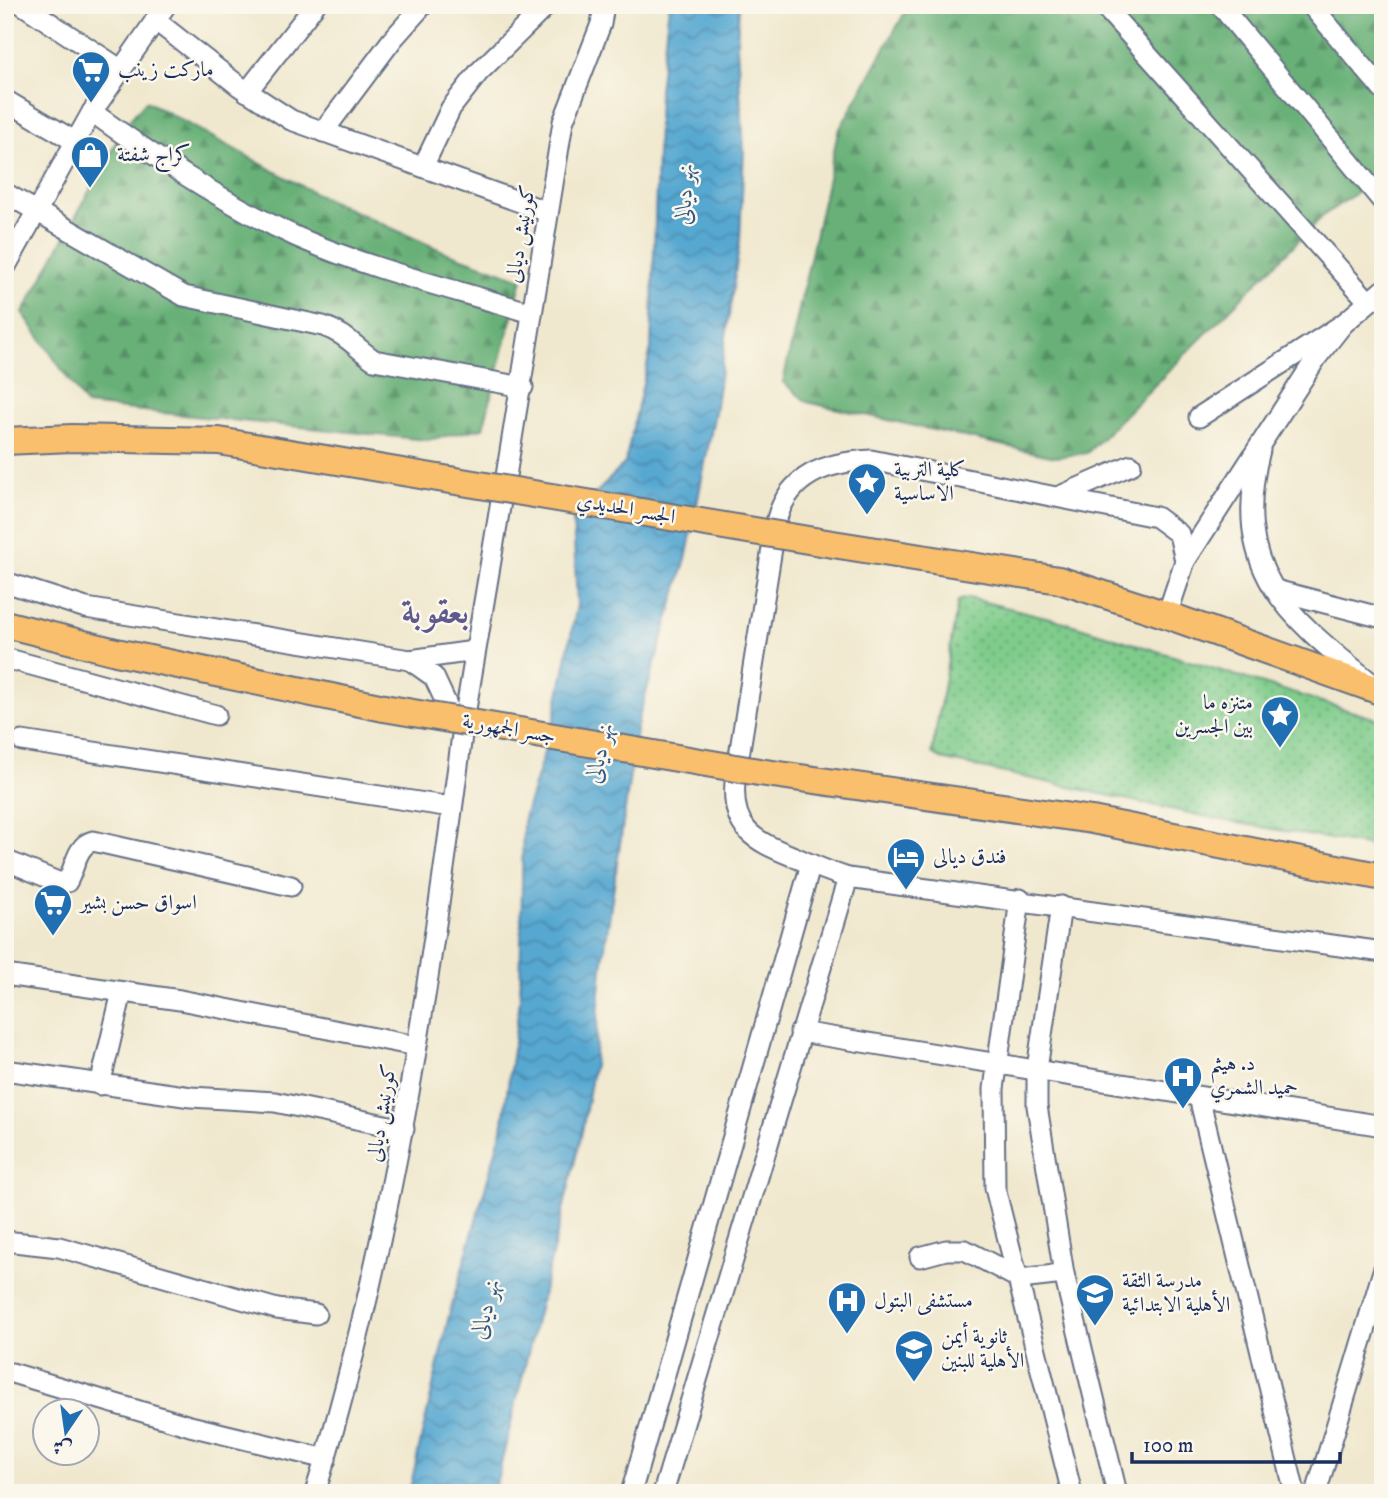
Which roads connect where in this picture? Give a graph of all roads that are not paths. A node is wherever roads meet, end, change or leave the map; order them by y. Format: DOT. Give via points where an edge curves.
graph roads {
  1 [pos="23,5"];
  2 [pos="315,5"];
  3 [pos="423,5"];
  4 [pos="547,5"];
  5 [pos="604,5"];
  6 [pos="1103,5"];
  7 [pos="1220,5"];
  8 [pos="1311,5"];
  9 [pos="161,13"];
  10 [pos="120,69"];
  11 [pos="1383,90"];
  12 [pos="247,92"];
  13 [pos="5,100"];
  14 [pos="92,112"];
  15 [pos="323,132"];
  16 [pos="76,142"];
  17 [pos="424,167"];
  18 [pos="5,193"];
  19 [pos="1383,202"];
  20 [pos="38,212"];
  21 [pos="548,212"];
  22 [pos="5,268"];
  23 [pos="1375,296"];
  24 [pos="531,313"];
  25 [pos="1343,324"];
  26 [pos="523,387"];
  27 [pos="1199,417"];
  28 [pos="5,441"];
  29 [pos="1260,450"];
  30 [pos="1131,465"];
  31 [pos="506,476"];
  32 [pos="1060,496"];
  33 [pos="502,501"];
  34 [pos="776,522"];
  35 [pos="772,548"];
  36 [pos="1185,561"];
  37 [pos="5,582"];
  38 [pos="1275,590"];
  39 [pos="1167,615"];
  40 [pos="1383,618"];
  41 [pos="5,624"];
  42 [pos="474,652"];
  43 [pos="5,658"];
  44 [pos="410,660"];
  45 [pos="1382,691"];
  46 [pos="216,715"];
  47 [pos="458,734"];
  48 [pos="22,741"];
  49 [pos="745,770"];
  50 [pos="451,807"];
  51 [pos="5,860"];
  52 [pos="811,864"];
  53 [pos="1383,877"];
  54 [pos="848,878"];
  55 [pos="291,886"];
  56 [pos="1020,899"];
  57 [pos="1061,906"];
  58 [pos="1383,952"];
  59 [pos="5,975"];
  60 [pos="122,992"];
  61 [pos="800,1032"];
  62 [pos="416,1046"];
  63 [pos="997,1063"];
  64 [pos="1037,1069"];
  65 [pos="5,1070"];
  66 [pos="100,1085"];
  67 [pos="1199,1097"];
  68 [pos="1383,1126"];
  69 [pos="404,1129"];
  70 [pos="5,1241"];
  71 [pos="920,1258"];
  72 [pos="1383,1271"];
  73 [pos="1064,1274"];
  74 [pos="1020,1279"];
  75 [pos="316,1314"];
  76 [pos="12,1373"];
  77 [pos="326,1459"];
  78 [pos="315,1493"];
  79 [pos="631,1493"];
  80 [pos="663,1493"];
  81 [pos="1072,1493"];
  82 [pos="1117,1493"];
  83 [pos="1295,1493"];
  84 [pos="1316,1493"];
  1 -- 10 [label="street"];
  2 -- 12 [label="street"];
  3 -- 15 [label="street"];
  4 -- 17 [label="street" via="479,72 451,108"];
  5 -- 21 [label="street, كورنيش ديالى" via="563,122"];
  6 -- 23 [label="street"];
  7 -- 19 [label="street"];
  8 -- 11 [label="street"];
  9 -- 10 [label="street"];
  9 -- 12 [label="street"];
  10 -- 14 [label="street"];
  12 -- 15 [label="street" via="291,120"];
  13 -- 16 [label="street"];
  14 -- 16 [label="street"];
  14 -- 24 [label="street" via="229,203 298,237"];
  15 -- 17 [label="street"];
  16 -- 20 [label="street"];
  17 -- 21 [label="street"];
  18 -- 20 [label="street"];
  20 -- 22 [label="street"];
  20 -- 26 [label="street" via="184,296 323,326 343,333 374,360"];
  21 -- 24 [label="street, كورنيش ديالى"];
  23 -- 25 [label="street"];
  24 -- 26 [label="street, كورنيش ديالى"];
  25 -- 27 [label="street"];
  25 -- 29 [label="street" via="1317,357"];
  26 -- 31 [label="street, كورنيش ديالى"];
  28 -- 39 [label="main road, الجسر الحديدي, bridge" via="219,441 1059,580"];
  29 -- 36 [label="street"];
  29 -- 38 [label="street" via="1252,488 1254,528"];
  30 -- 32 [label="street"];
  32 -- 34 [label="street" via="871,460 847,461 803,477 785,497"];
  32 -- 36 [label="street" via="1156,517 1179,534"];
  33 -- 42 [label="street"];
  35 -- 49 [label="street"];
  36 -- 39 [label="street"];
  37 -- 44 [label="street" via="86,608"];
  38 -- 40 [label="street"];
  38 -- 45 [label="street" via="1307,632"];
  39 -- 45 [label="main road, الجسر الحديدي"];
  41 -- 49 [label="main road, جسر الجمهورية, bridge" via="384,708"];
  42 -- 44 [label="street"];
  42 -- 44 [label="street" via="456,707 434,677"];
  43 -- 46 [label="street"];
  47 -- 50 [label="street, كورنيش ديالى"];
  48 -- 50 [label="street"];
  49 -- 52 [label="street" via="737,814 749,833"];
  49 -- 53 [label="main road, جسر الجمهورية" via="1092,820"];
  50 -- 62 [label="street, كورنيش ديالى"];
  51 -- 55 [label="street" via="67,882 79,852 93,841"];
  52 -- 54 [label="street"];
  52 -- 79 [label="street"];
  54 -- 56 [label="street"];
  54 -- 61 [label="street"];
  56 -- 57 [label="street"];
  56 -- 63 [label="street"];
  57 -- 58 [label="street"];
  57 -- 64 [label="street"];
  59 -- 60 [label="street"];
  60 -- 62 [label="street"];
  60 -- 66 [label="street"];
  61 -- 63 [label="street"];
  61 -- 80 [label="street"];
  62 -- 69 [label="street, كورنيش ديالى"];
  63 -- 64 [label="street"];
  63 -- 74 [label="street" via="995,1188"];
  64 -- 67 [label="street"];
  64 -- 73 [label="street" via="1038,1119"];
  65 -- 66 [label="street"];
  66 -- 69 [label="street" via="275,1102"];
  67 -- 68 [label="street"];
  67 -- 83 [label="street"];
  69 -- 77 [label="street, كورنيش ديالى"];
  70 -- 75 [label="street" via="59,1247 277,1309"];
  71 -- 74 [label="street" via="965,1250"];
  72 -- 84 [label="street"];
  73 -- 74 [label="street"];
  73 -- 82 [label="street"];
  74 -- 81 [label="street"];
  76 -- 77 [label="street" via="190,1426"];
  77 -- 78 [label="street, كورنيش ديالى"];
}
